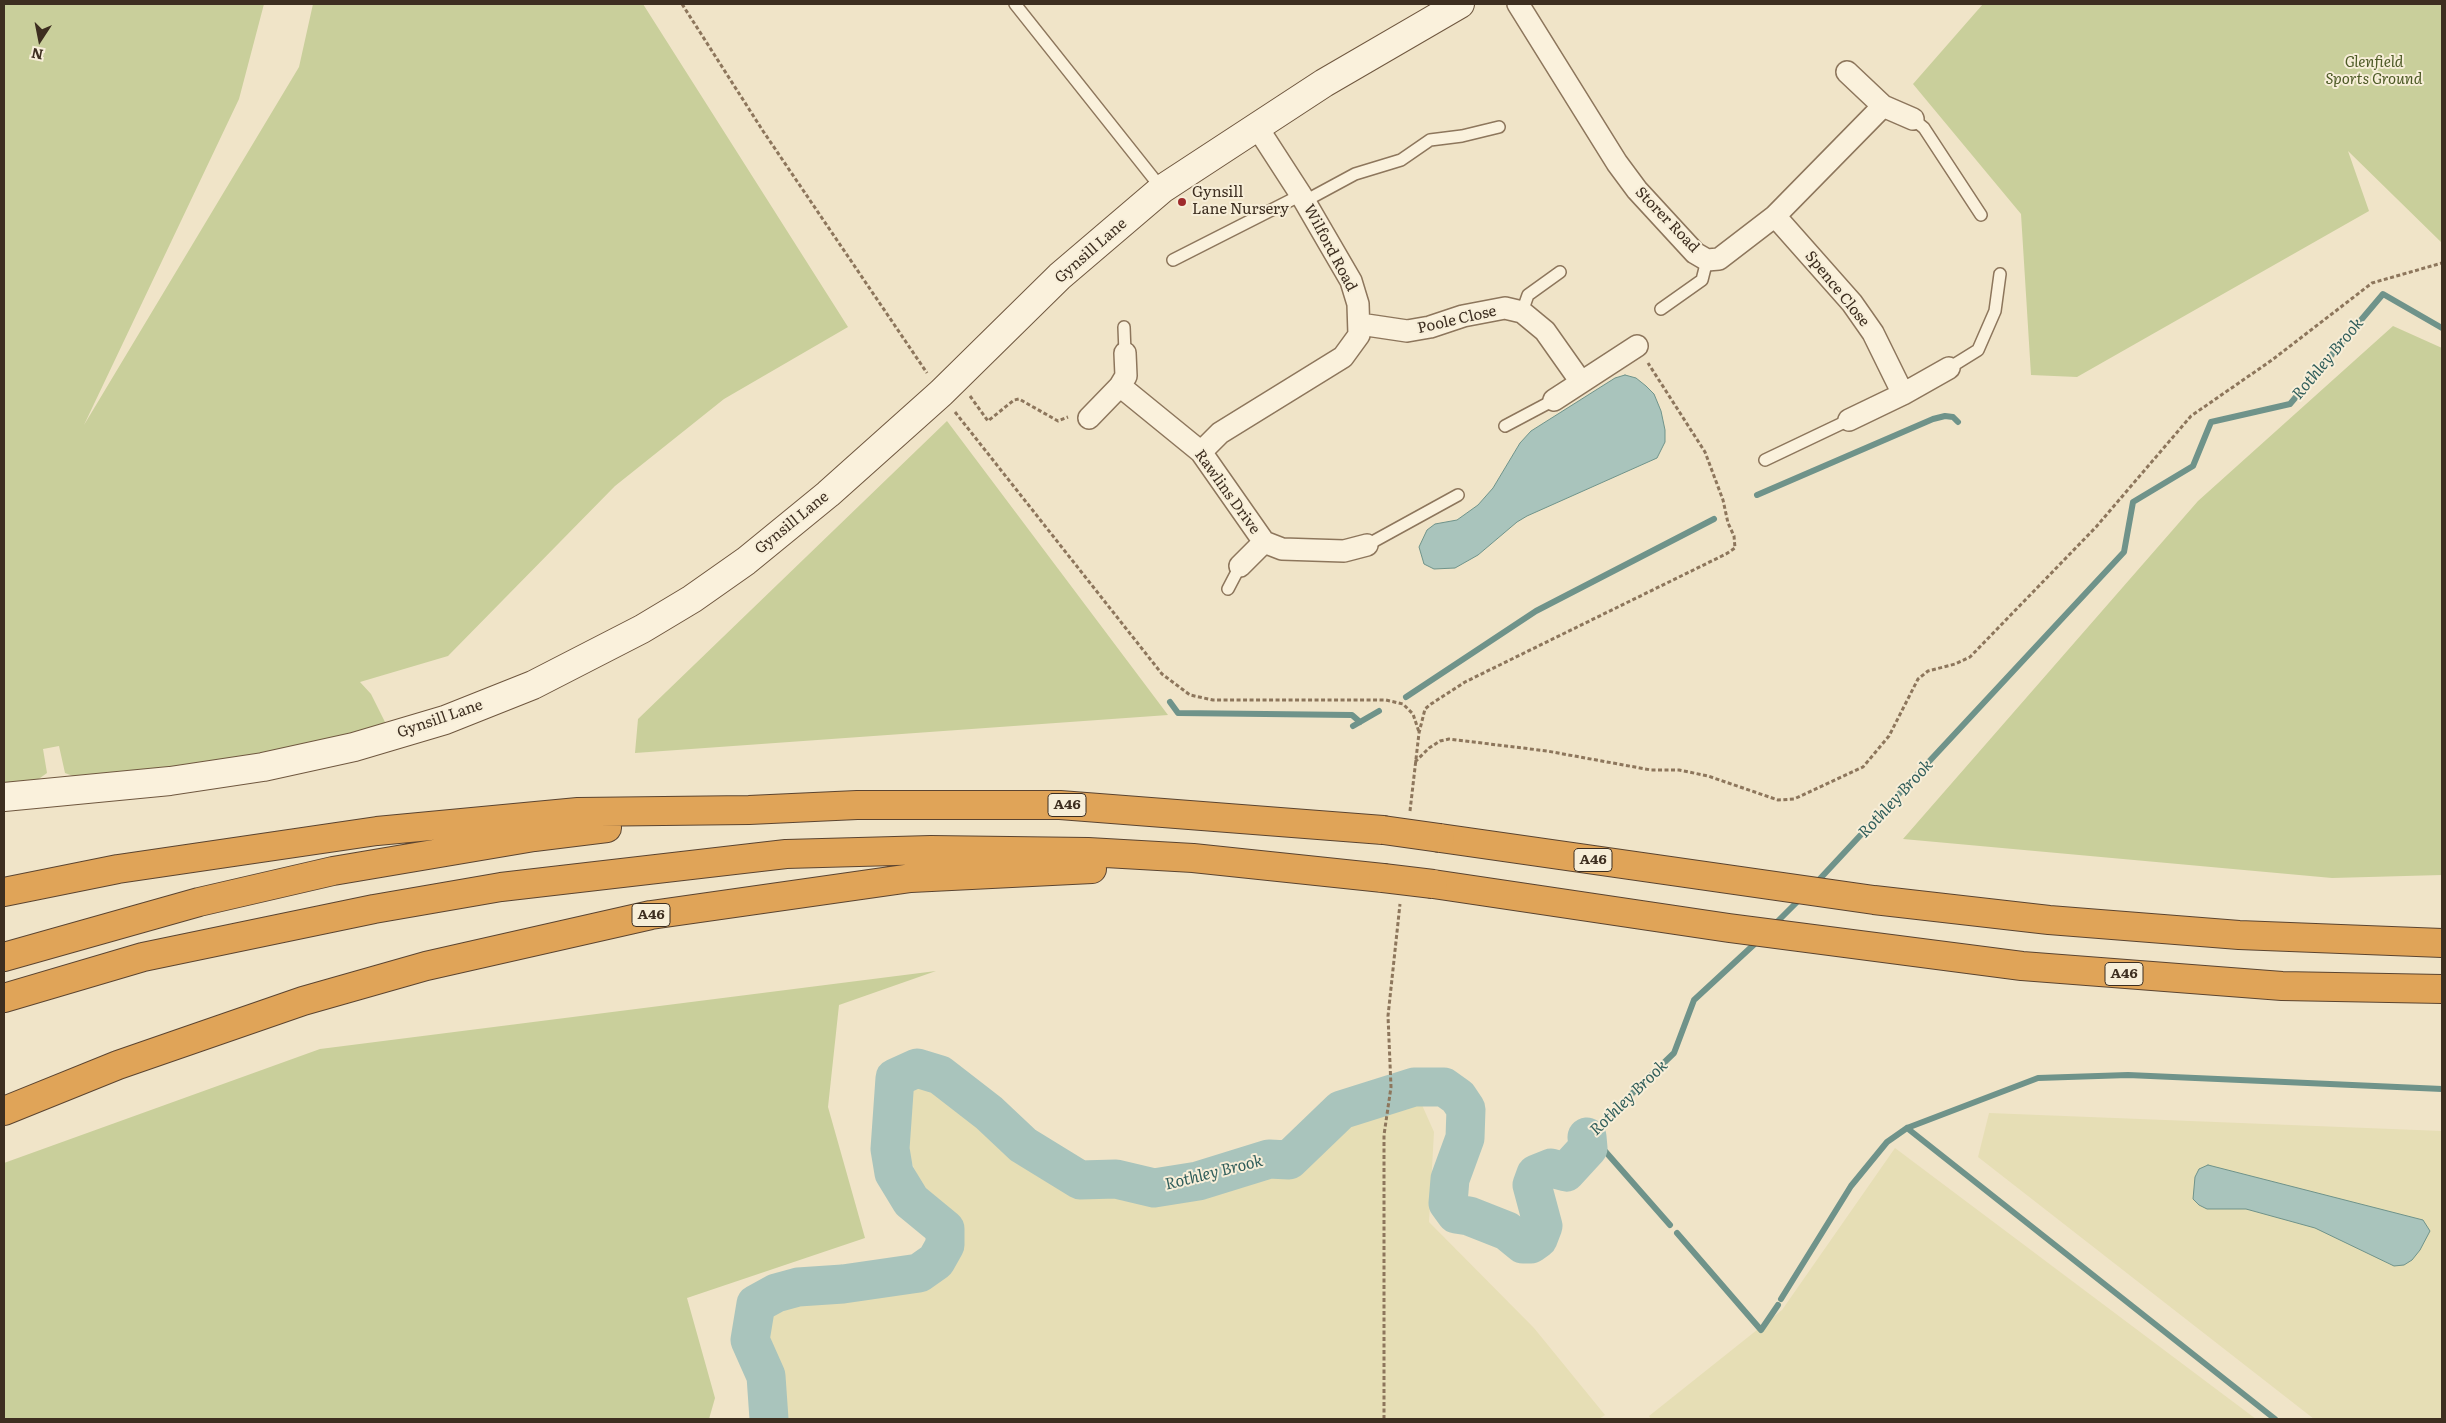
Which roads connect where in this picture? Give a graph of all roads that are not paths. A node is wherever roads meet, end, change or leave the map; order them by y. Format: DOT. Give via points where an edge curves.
graph roads {
  1 [pos="1015,4"];
  2 [pos="1460,4"];
  3 [pos="1518,4"];
  4 [pos="1847,72"];
  5 [pos="1883,106"];
  6 [pos="1913,119"];
  7 [pos="1499,126"];
  8 [pos="1256,127"];
  9 [pos="1162,189"];
  10 [pos="1303,198"];
  11 [pos="1775,216"];
  12 [pos="1981,216"];
  13 [pos="1173,260"];
  14 [pos="1707,260"];
  15 [pos="1560,272"];
  16 [pos="2000,274"];
  17 [pos="1662,309"];
  18 [pos="1522,312"];
  19 [pos="1360,324"];
  20 [pos="1124,327"];
  21 [pos="1638,346"];
  22 [pos="1125,353"];
  23 [pos="1949,368"];
  24 [pos="1581,382"];
  25 [pos="1120,386"];
  26 [pos="1903,394"];
  27 [pos="1554,400"];
  28 [pos="1091,416"];
  29 [pos="1850,420"];
  30 [pos="1505,426"];
  31 [pos="1201,452"];
  32 [pos="1765,460"];
  33 [pos="1458,495"];
  34 [pos="1264,542"];
  35 [pos="1367,545"];
  36 [pos="1240,566"];
  37 [pos="1228,589"];
  38 [pos="4,797"];
  39 [pos="749,810"];
  40 [pos="1326,871"];
  41 [pos="4,892"];
  42 [pos="2439,943"];
  43 [pos="4,957"];
  44 [pos="2442,988"];
  45 [pos="4,998"];
  46 [pos="4,1111"];
  1 -- 9 [label="lane"];
  2 -- 8 [label="street, Gynsill Lane" via="1324,83"];
  3 -- 14 [label="street, Storer Road" via="1622,170 1695,253"];
  4 -- 5 [label="street"];
  5 -- 6 [label="street"];
  5 -- 11 [label="street, Storer Road"];
  6 -- 12 [label="lane" via="1924,128"];
  7 -- 10 [label="lane" via="1430,140 1401,160 1355,174"];
  8 -- 9 [label="street, Gynsill Lane"];
  8 -- 10 [label="street, Wilford Road"];
  9 -- 38 [label="street, Gynsill Lane" via="1060,276 948,385 828,494 746,561 642,629 533,684 445,720 354,747 263,767 161,782"];
  10 -- 13 [label="lane"];
  10 -- 19 [label="street, Wilford Road" via="1351,281"];
  11 -- 14 [label="street, Storer Road" via="1719,259"];
  11 -- 26 [label="street, Spence Close" via="1852,303 1873,333"];
  14 -- 17 [label="lane" via="1702,280"];
  15 -- 18 [label="lane" via="1528,295"];
  16 -- 23 [label="lane" via="1995,311 1978,350"];
  18 -- 19 [label="street, Poole Close" via="1505,308 1407,331"];
  18 -- 24 [label="street" via="1545,331"];
  19 -- 31 [label="street" via="1358,336 1343,357 1220,433"];
  20 -- 22 [label="lane"];
  21 -- 24 [label="street"];
  22 -- 25 [label="street" via="1126,376"];
  23 -- 26 [label="street"];
  24 -- 27 [label="street"];
  25 -- 28 [label="street"];
  25 -- 31 [label="street, Rawlins Drive"];
  26 -- 29 [label="street"];
  27 -- 30 [label="lane"];
  29 -- 32 [label="lane"];
  31 -- 34 [label="street, Rawlins Drive"];
  33 -- 35 [label="lane"];
  34 -- 35 [label="street, Rawlins Drive" via="1282,549 1344,552"];
  34 -- 36 [label="street, Rawlins Drive"];
  36 -- 37 [label="lane"];
  39 -- 41 [label="highway, A46" via="578,812 377,831 118,869"];
  39 -- 42 [label="highway, A46, bridge" via="857,805 1060,805 1383,830 1844,896 2049,920 2229,935"];
  39 -- 43 [label="highway, A46" via="534,837 333,871 199,902"];
  40 -- 44 [label="highway, A46, bridge" via="1729,928 2032,966 2282,986"];
  40 -- 45 [label="highway, A46" via="1088,852 931,850 786,854 501,887 374,909 143,957"];
  40 -- 46 [label="highway, A46" via="1091,869 911,878 651,915 426,966 302,1001 118,1066"];
}
